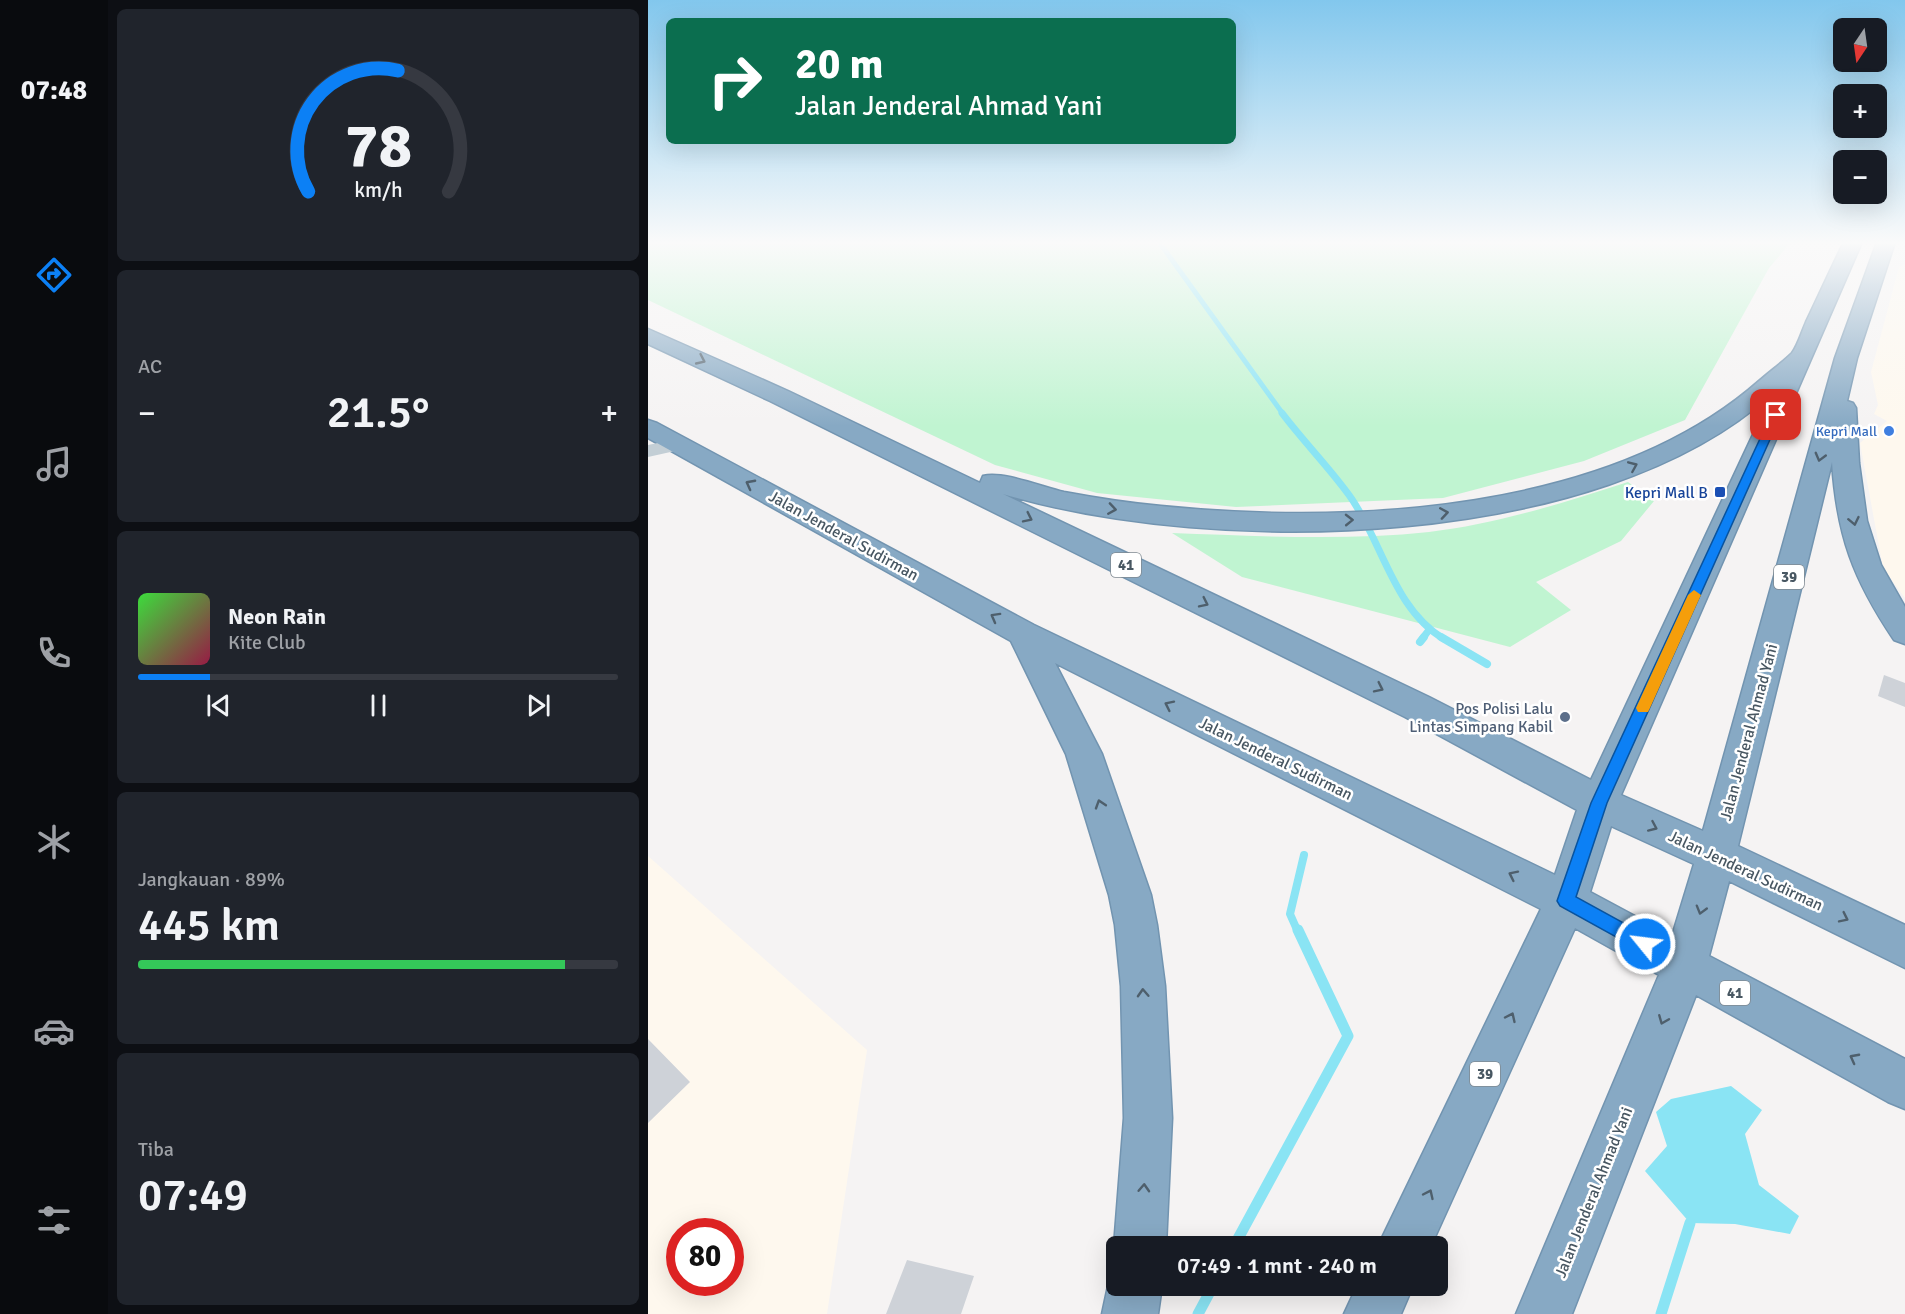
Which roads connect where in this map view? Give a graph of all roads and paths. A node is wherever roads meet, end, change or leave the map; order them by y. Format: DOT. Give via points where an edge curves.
graph roads {
  1 [pos="1826,303"];
  2 [pos="1865,303"];
  3 [pos="648,336"];
  4 [pos="1805,352"];
  5 [pos="1846,358"];
  6 [pos="779,396"];
  7 [pos="648,428"];
  8 [pos="662,448"];
  9 [pos="1905,632"];
  10 [pos="1023,633"];
  11 [pos="1599,803"];
  12 [pos="1716,855"];
  13 [pos="1566,901"];
  14 [pos="1905,947"];
  15 [pos="1685,966"];
  16 [pos="1905,1085"];
  17 [pos="1141,1236"];
  18 [pos="1409,1236"];
  19 [pos="1133,1296"];
  20 [pos="1381,1296"];
  21 [pos="1130,1314"];
  22 [pos="1372,1314"];
  23 [pos="1544,1314"];
  1 -- 4 [label="highway, 39"];
  2 -- 5 [label="highway, Jalan Jenderal Ahmad Yani / 39"];
  3 -- 6 [label="highway, Jalan Jenderal Sudirman / 41, one-way"];
  6 -- 4 [label="highway, one-way" via="962,472 1029,494 1140,513 1226,520 1386,519 1528,498 1585,484 1633,466 1741,408"];
  4 -- 11 [label="highway, 39"];
  5 -- 9 [label="highway, one-way" via="1844,442 1858,539 1862,555"];
  5 -- 12 [label="highway, Jalan Jenderal Ahmad Yani / 39, one-way"];
  6 -- 11 [label="highway, Jalan Jenderal Sudirman / 41, one-way" via="1417,707"];
  7 -- 8 [label="highway, Jalan Jenderal Sudirman / 41"];
  10 -- 8 [label="highway, Jalan Jenderal Sudirman / 41, one-way"];
  13 -- 10 [label="highway, Jalan Jenderal Sudirman / 41, one-way"];
  17 -- 10 [label="highway, one-way" via="1148,1118 1143,986 1136,925 1084,754"];
  11 -- 12 [label="highway, Jalan Jenderal Sudirman / 41, one-way"];
  11 -- 13 [label="highway, 39"];
  12 -- 14 [label="highway, Jalan Jenderal Sudirman / 41, one-way"];
  12 -- 15 [label="highway, Jalan Jenderal Ahmad Yani / 39, one-way"];
  13 -- 15 [label="highway, Jalan Jenderal Sudirman / 41"];
  18 -- 13 [label="highway, 39, one-way"];
  16 -- 15 [label="highway, Jalan Jenderal Sudirman / 41, one-way"];
  15 -- 23 [label="highway, Jalan Jenderal Ahmad Yani / 39, one-way"];
  19 -- 21 [label="highway"];
  20 -- 22 [label="highway"];
}
